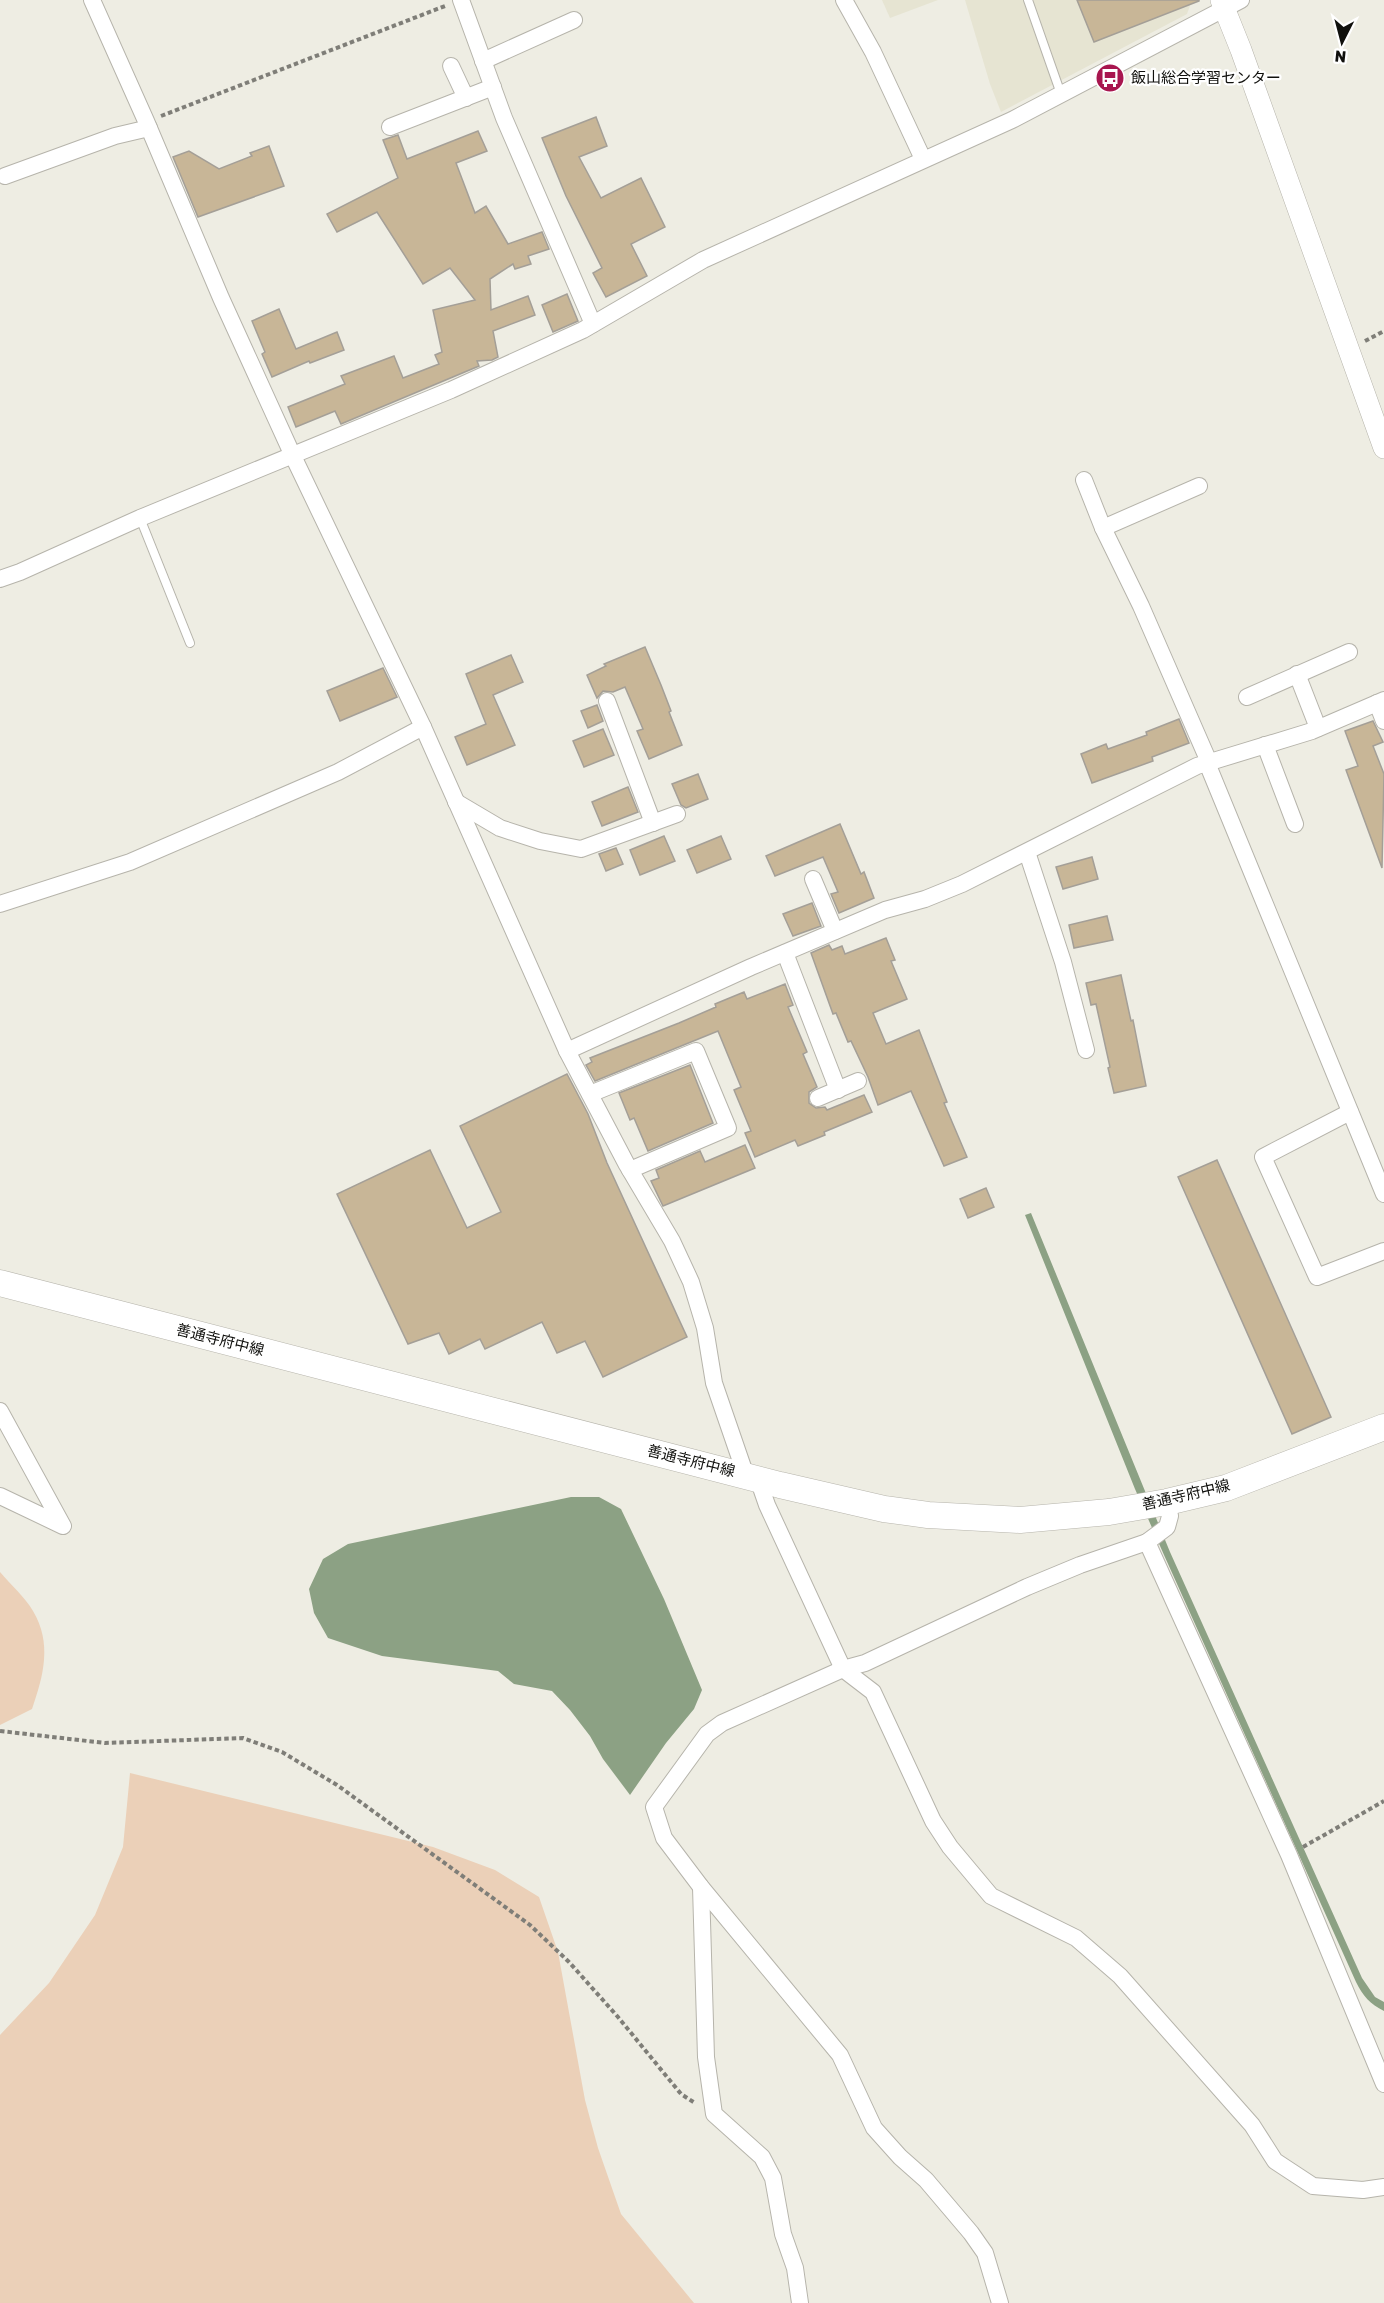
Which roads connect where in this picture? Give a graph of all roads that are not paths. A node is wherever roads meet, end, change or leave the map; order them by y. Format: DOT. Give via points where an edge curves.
graph roads {
  1 [pos="92,0"];
  2 [pos="844,0"];
  3 [pos="1028,0"];
  4 [pos="455,2"];
  5 [pos="1228,3"];
  6 [pos="574,20"];
  7 [pos="483,61"];
  8 [pos="451,66"];
  9 [pos="493,87"];
  10 [pos="1061,94"];
  11 [pos="466,98"];
  12 [pos="147,125"];
  13 [pos="390,127"];
  14 [pos="923,159"];
  15 [pos="5,176"];
  16 [pos="592,324"];
  17 [pos="1384,448"];
  18 [pos="293,456"];
  19 [pos="1084,480"];
  20 [pos="1199,486"];
  21 [pos="140,518"];
  22 [pos="1103,528"];
  23 [pos="0,579"];
  24 [pos="190,643"];
  25 [pos="1349,652"];
  26 [pos="1297,674"];
  27 [pos="1247,697"];
  28 [pos="607,702"];
  29 [pos="1380,702"];
  30 [pos="1384,721"];
  31 [pos="423,727"];
  32 [pos="1318,728"];
  33 [pos="1265,745"];
  34 [pos="1208,762"];
  35 [pos="456,802"];
  36 [pos="677,814"];
  37 [pos="653,823"];
  38 [pos="1295,824"];
  39 [pos="1027,852"];
  40 [pos="813,879"];
  41 [pos="0,904"];
  42 [pos="836,931"];
  43 [pos="785,953"];
  44 [pos="1086,1050"];
  45 [pos="567,1051"];
  46 [pos="858,1081"];
  47 [pos="838,1090"];
  48 [pos="590,1094"];
  49 [pos="818,1098"];
  50 [pos="1350,1112"];
  51 [pos="630,1170"];
  52 [pos="1384,1194"];
  53 [pos="1384,1251"];
  54 [pos="0,1283"];
  55 [pos="0,1411"];
  56 [pos="1384,1427"];
  57 [pos="752,1477"];
  58 [pos="0,1496"];
  59 [pos="1167,1502"];
  60 [pos="1148,1542"];
  61 [pos="843,1669"];
  62 [pos="701,1887"];
  63 [pos="1384,2084"];
  64 [pos="1384,2187"];
  65 [pos="800,2303"];
  66 [pos="1000,2303"];
  1 -- 12 [label="street"];
  2 -- 14 [label="street"];
  3 -- 10 [label="lane"];
  4 -- 7 [label="street"];
  5 -- 10 [label="street"];
  5 -- 17 [label="street" via="1241,50"];
  6 -- 7 [label="street"];
  7 -- 9 [label="street"];
  8 -- 11 [label="street"];
  9 -- 11 [label="street"];
  9 -- 16 [label="street"];
  10 -- 14 [label="street"];
  11 -- 13 [label="street"];
  12 -- 15 [label="street"];
  12 -- 18 [label="street"];
  14 -- 16 [label="street" via="703,260"];
  16 -- 18 [label="street" via="451,390"];
  18 -- 21 [label="street"];
  18 -- 31 [label="street"];
  19 -- 22 [label="street"];
  20 -- 22 [label="street"];
  21 -- 23 [label="street"];
  21 -- 24 [label="lane"];
  22 -- 34 [label="street"];
  25 -- 26 [label="street"];
  26 -- 27 [label="street"];
  26 -- 32 [label="street"];
  28 -- 37 [label="street"];
  29 -- 30 [label="street"];
  29 -- 32 [label="street"];
  31 -- 35 [label="street"];
  31 -- 41 [label="street" via="338,772 130,862"];
  32 -- 33 [label="street"];
  33 -- 34 [label="street"];
  33 -- 38 [label="street"];
  34 -- 39 [label="street"];
  34 -- 50 [label="street"];
  35 -- 37 [label="street" via="500,828 581,849"];
  35 -- 45 [label="street"];
  36 -- 37 [label="street"];
  39 -- 42 [label="street" via="962,884"];
  39 -- 44 [label="street" via="1063,962"];
  40 -- 42 [label="street"];
  42 -- 43 [label="street"];
  43 -- 45 [label="street"];
  43 -- 47 [label="street"];
  45 -- 48 [label="street"];
  46 -- 47 [label="street"];
  47 -- 49 [label="street"];
  48 -- 51 [label="street"];
  48 -- 51 [label="street" via="696,1051 728,1128"];
  50 -- 52 [label="street"];
  50 -- 53 [label="street" via="1263,1157 1317,1278"];
  51 -- 57 [label="street" via="691,1282 705,1328 714,1383"];
  54 -- 57 [label="main road, 善通寺府中線"];
  55 -- 58 [label="street" via="63,1526"];
  56 -- 59 [label="main road, 善通寺府中線" via="1226,1488"];
  57 -- 59 [label="main road, 善通寺府中線" via="884,1509 977,1519 1020,1520"];
  57 -- 61 [label="street"];
  59 -- 60 [label="street" via="1167,1527"];
  60 -- 61 [label="street" via="1059,1574 865,1663"];
  60 -- 63 [label="street" via="1289,1855"];
  61 -- 62 [label="street" via="722,1723 707,1734 665,1789 654,1807 664,1838"];
  61 -- 64 [label="street" via="873,1692 933,1821 991,1896 1076,1938 1120,1976 1252,2125 1275,2162 1313,2186 1363,2190"];
  62 -- 65 [label="street" via="706,2057 714,2114 762,2157 773,2178"];
  62 -- 66 [label="street" via="840,2055 874,2128 971,2233 985,2253"];
}
